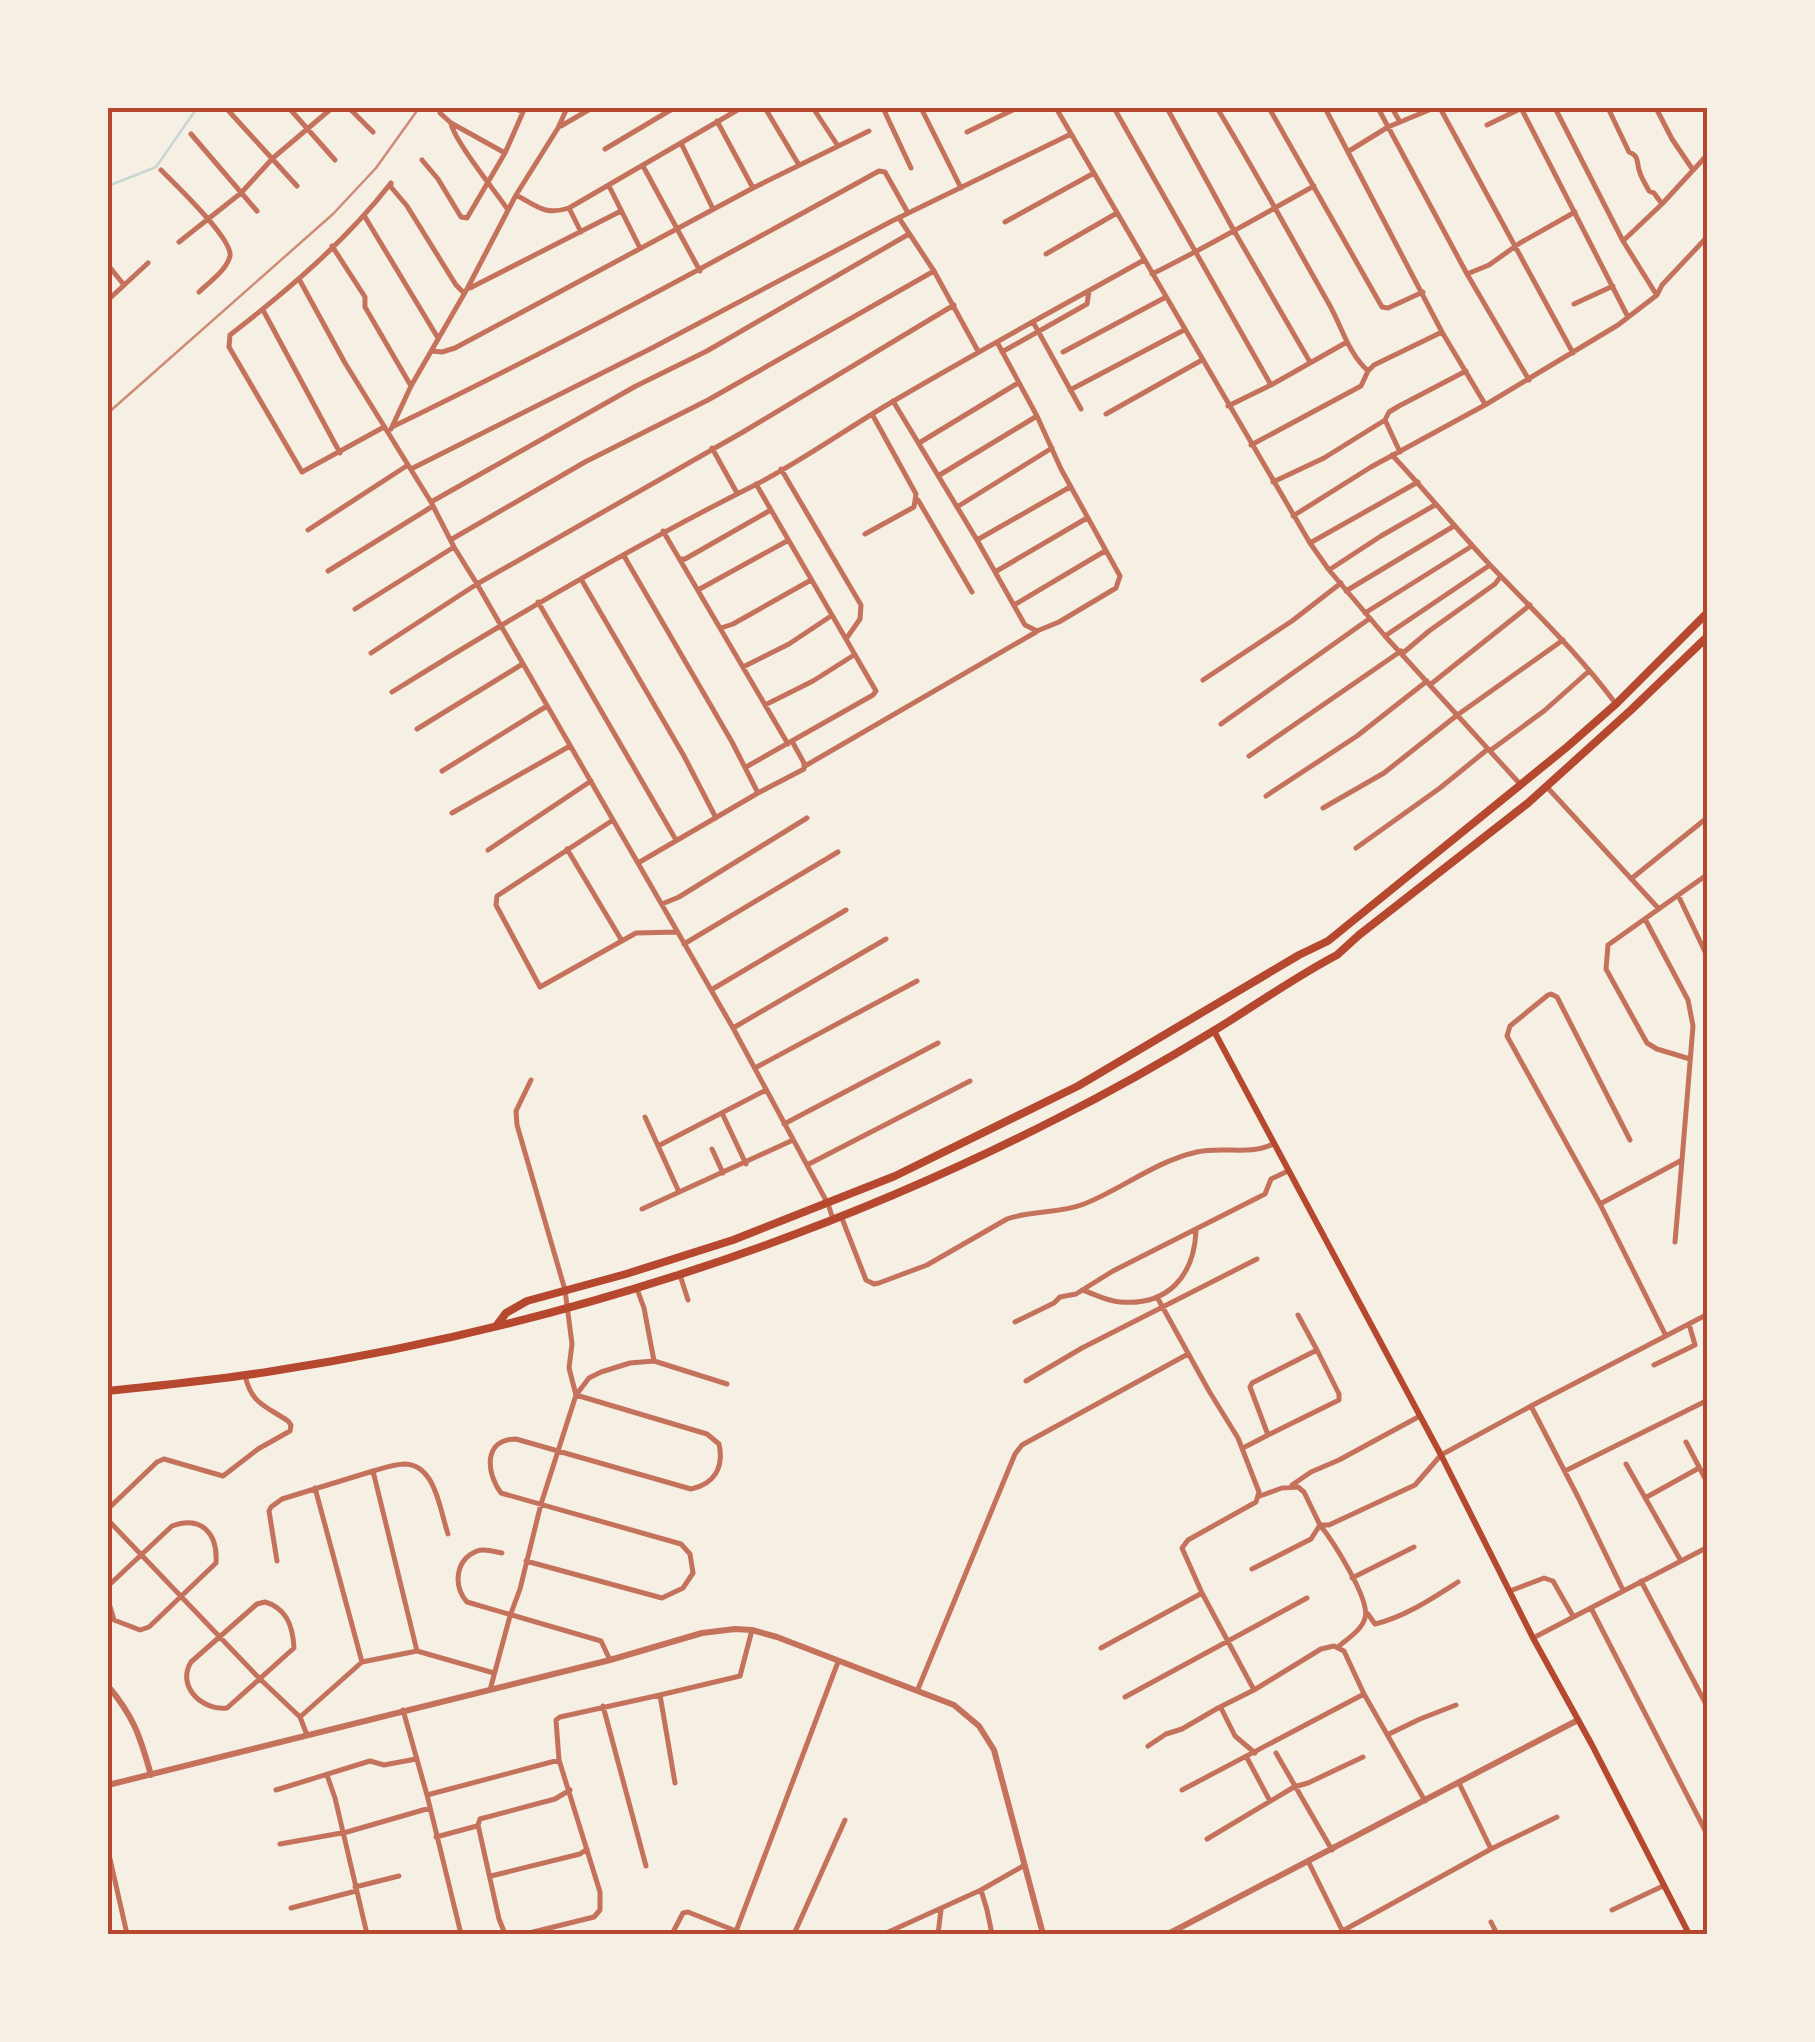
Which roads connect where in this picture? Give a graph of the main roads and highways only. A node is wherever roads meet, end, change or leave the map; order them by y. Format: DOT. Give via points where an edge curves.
graph roads {
  1 [pos="1708,612"];
  2 [pos="1708,636"];
  3 [pos="1214,1031"];
  4 [pos="498,1325"];
  5 [pos="108,1391"];
  6 [pos="1689,1934"];
  1 -- 4 [label="highway" via="1522,786 1328,940 1141,1050 932,1159 732,1240 527,1301"];
  2 -- 3 [label="highway" via="1509,819 1337,954"];
  3 -- 4 [label="highway" via="1052,1122 916,1186 637,1289"];
  3 -- 6 [label="main road"];
  4 -- 5 [label="highway" via="330,1362"];
}
